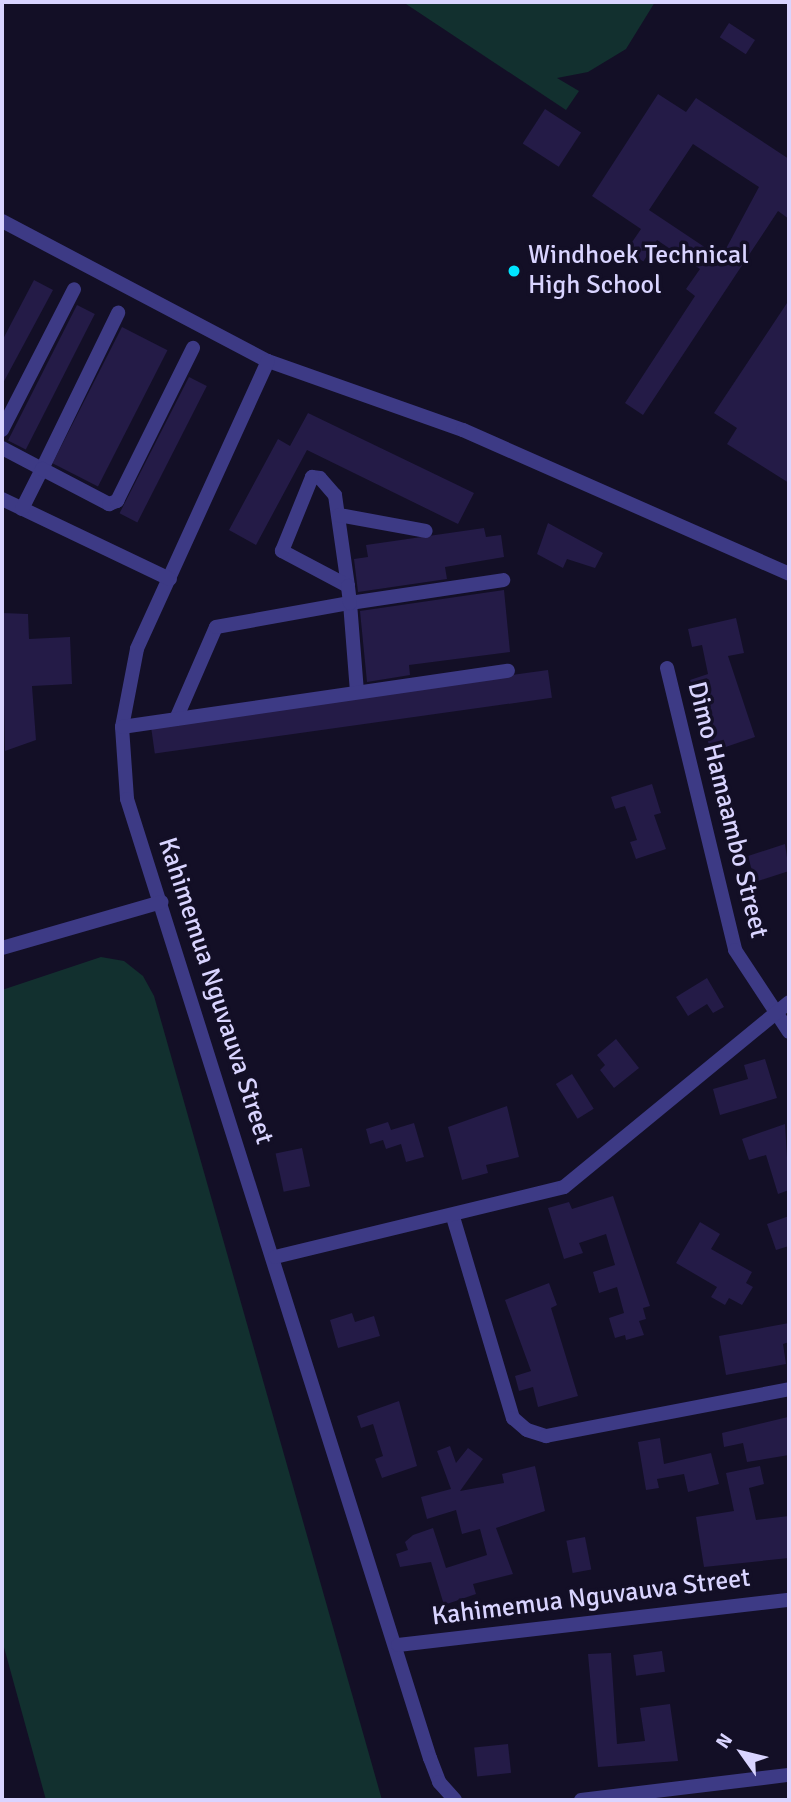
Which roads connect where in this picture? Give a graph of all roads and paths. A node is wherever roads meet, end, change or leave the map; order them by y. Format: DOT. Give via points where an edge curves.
graph roads {
  1 [pos="2,221"];
  2 [pos="74,289"];
  3 [pos="118,313"];
  4 [pos="193,348"];
  5 [pos="268,361"];
  6 [pos="2,430"];
  7 [pos="2,448"];
  8 [pos="42,469"];
  9 [pos="2,499"];
  10 [pos="22,509"];
  11 [pos="339,514"];
  12 [pos="426,531"];
  13 [pos="789,574"];
  14 [pos="170,579"];
  15 [pos="503,580"];
  16 [pos="348,586"];
  17 [pos="350,603"];
  18 [pos="667,667"];
  19 [pos="508,671"];
  20 [pos="357,692"];
  21 [pos="176,719"];
  22 [pos="122,727"];
  23 [pos="161,902"];
  24 [pos="2,948"];
  25 [pos="789,1002"];
  26 [pos="776,1013"];
  27 [pos="789,1032"];
  28 [pos="453,1217"];
  29 [pos="275,1257"];
  30 [pos="789,1390"];
  31 [pos="789,1600"];
  32 [pos="398,1645"];
  33 [pos="789,1776"];
  34 [pos="455,1800"];
  35 [pos="581,1800"];
  1 -- 5 [label="street"];
  2 -- 6 [label="street"];
  3 -- 8 [label="street"];
  4 -- 8 [label="street" via="113,504"];
  5 -- 13 [label="street" via="463,430"];
  5 -- 14 [label="street, Kahimemua Nguvauva Street"];
  7 -- 8 [label="street"];
  8 -- 10 [label="street"];
  9 -- 10 [label="street"];
  10 -- 14 [label="street"];
  11 -- 12 [label="street"];
  11 -- 16 [label="street"];
  11 -- 16 [label="street" via="329,485 312,477 282,551"];
  14 -- 22 [label="street, Kahimemua Nguvauva Street" via="137,649 126,684"];
  15 -- 17 [label="street"];
  16 -- 17 [label="street"];
  17 -- 20 [label="street"];
  17 -- 21 [label="street" via="216,627"];
  18 -- 26 [label="street, Dimo Hamaambo Street" via="735,950"];
  19 -- 20 [label="street"];
  20 -- 21 [label="street"];
  21 -- 22 [label="street"];
  22 -- 23 [label="street, Kahimemua Nguvauva Street" via="127,799"];
  23 -- 24 [label="street"];
  23 -- 29 [label="street, Kahimemua Nguvauva Street"];
  25 -- 26 [label="street"];
  26 -- 27 [label="street, Dimo Hamaambo Street"];
  26 -- 28 [label="street" via="580,1178 548,1193"];
  28 -- 29 [label="street"];
  28 -- 30 [label="street" via="513,1418 527,1430 546,1436"];
  29 -- 32 [label="street, Kahimemua Nguvauva Street"];
  31 -- 32 [label="street, Kahimemua Nguvauva Street"];
  32 -- 34 [label="street, Kahimemua Nguvauva Street" via="435,1770"];
  33 -- 35 [label="street"];
}
